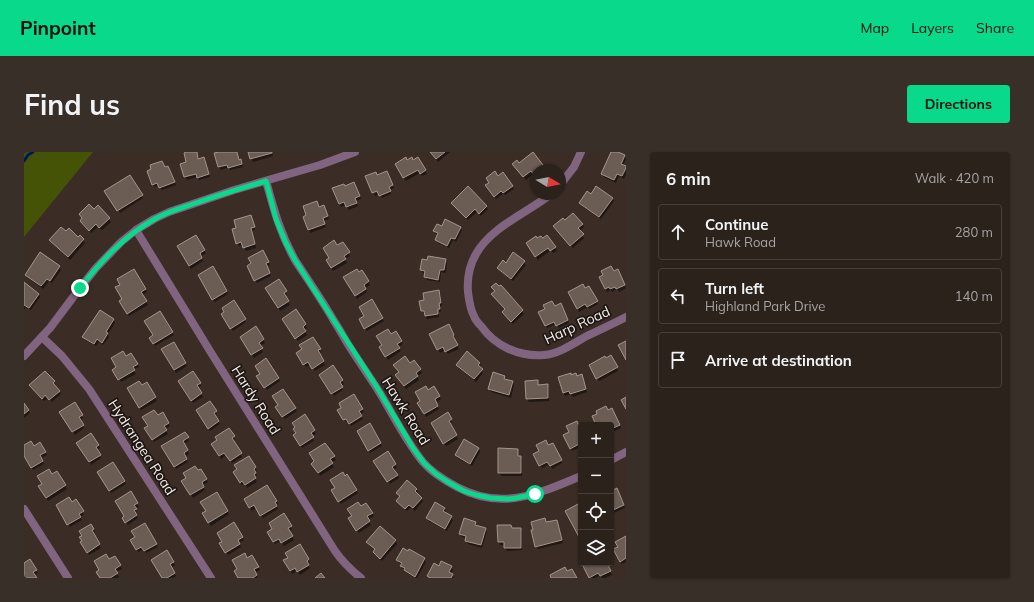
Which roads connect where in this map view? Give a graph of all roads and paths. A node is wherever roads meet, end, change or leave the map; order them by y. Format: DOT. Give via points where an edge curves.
graph roads {
  1 [pos="355,152"];
  2 [pos="581,152"];
  3 [pos="566,177"];
  4 [pos="266,181"];
  5 [pos="542,200"];
  6 [pos="136,230"];
  7 [pos="626,317"];
  8 [pos="42,337"];
  9 [pos="24,356"];
  10 [pos="626,452"];
  11 [pos="614,458"];
  12 [pos="578,477"];
  13 [pos="24,509"];
  14 [pos="68,578"];
  15 [pos="211,578"];
  16 [pos="361,578"];
  1 -- 4 [label="street"];
  2 -- 3 [label="street"];
  4 -- 6 [label="street" via="169,212"];
  4 -- 12 [label="street, Hawk Road" via="276,219 295,260 424,463 458,488 491,498 508,499 535,494"];
  5 -- 7 [label="street, Harp Road" via="490,236 476,254 470,267 469,302 484,331 504,347 516,352 543,355 574,344"];
  6 -- 8 [label="street" via="96,268"];
  6 -- 16 [label="street, Hardy Road" via="335,551"];
  8 -- 9 [label="street"];
  8 -- 15 [label="street, Hydrangea Road" via="62,356 89,389"];
  10 -- 11 [label="street"];
  13 -- 14 [label="street"];
}
